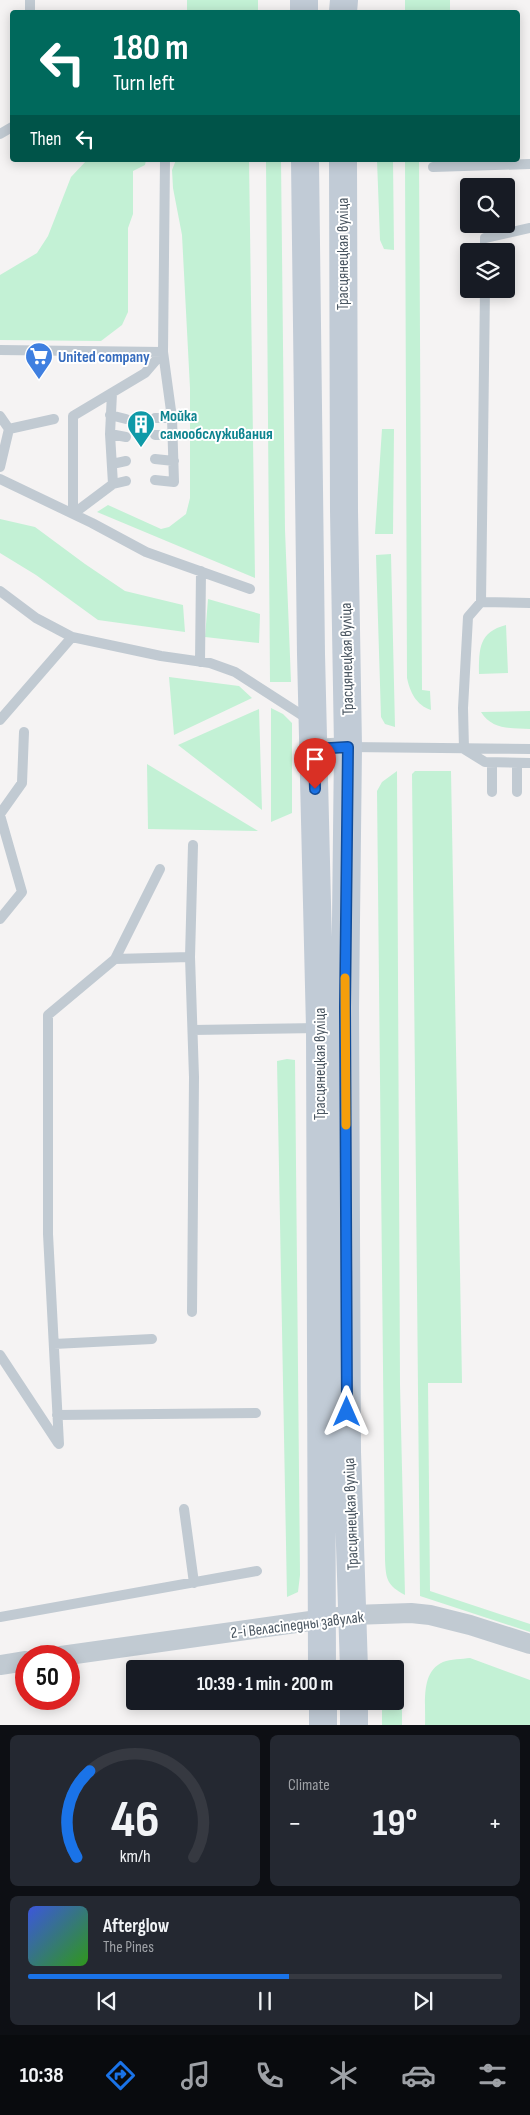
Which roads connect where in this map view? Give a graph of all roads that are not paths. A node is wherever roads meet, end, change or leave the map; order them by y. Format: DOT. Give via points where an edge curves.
graph roads {
  1 [pos="165,162"];
  2 [pos="304,162"];
  3 [pos="342,162"];
  4 [pos="530,164"];
  5 [pos="432,166"];
  6 [pos="530,228"];
  7 [pos="485,243"];
  8 [pos="485,298"];
  9 [pos="0,350"];
  10 [pos="162,352"];
  11 [pos="112,393"];
  12 [pos="110,415"];
  13 [pos="0,416"];
  14 [pos="126,418"];
  15 [pos="155,418"];
  16 [pos="172,418"];
  17 [pos="54,419"];
  18 [pos="9,429"];
  19 [pos="110,434"];
  20 [pos="155,435"];
  21 [pos="172,435"];
  22 [pos="126,437"];
  23 [pos="156,458"];
  24 [pos="126,461"];
  25 [pos="174,461"];
  26 [pos="112,464"];
  27 [pos="0,467"];
  28 [pos="0,480"];
  29 [pos="155,480"];
  30 [pos="126,481"];
  31 [pos="113,484"];
  32 [pos="72,514"];
  33 [pos="201,571"];
  34 [pos="250,589"];
  35 [pos="0,590"];
  36 [pos="482,602"];
  37 [pos="530,603"];
  38 [pos="72,637"];
  39 [pos="200,662"];
  40 [pos="0,720"];
  41 [pos="314,722"];
  42 [pos="24,732"];
  43 [pos="348,747"];
  44 [pos="314,749"];
  45 [pos="464,749"];
  46 [pos="530,749"];
  47 [pos="492,763"];
  48 [pos="517,763"];
  49 [pos="530,764"];
  50 [pos="492,792"];
  51 [pos="517,792"];
  52 [pos="0,815"];
  53 [pos="193,845"];
  54 [pos="160,869"];
  55 [pos="0,919"];
  56 [pos="190,957"];
  57 [pos="115,959"];
  58 [pos="320,1028"];
  59 [pos="193,1030"];
  60 [pos="192,1312"];
  61 [pos="152,1339"];
  62 [pos="54,1344"];
  63 [pos="0,1355"];
  64 [pos="256,1413"];
  65 [pos="57,1416"];
  66 [pos="184,1509"];
  67 [pos="257,1571"];
  68 [pos="194,1583"];
  69 [pos="354,1615"];
  70 [pos="0,1617"];
  71 [pos="322,1619"];
  72 [pos="530,1644"];
  73 [pos="80,1653"];
  74 [pos="322,1660"];
  75 [pos="354,1660"];
  76 [pos="15,1663"];
  77 [pos="0,1665"];
  78 [pos="322,1710"];
  79 [pos="354,1710"];
  80 [pos="323,1725"];
  81 [pos="354,1725"];
  1 -- 10 [label="lane"];
  2 -- 41 [label="main road, Трасцянецкая вуліца"];
  3 -- 43 [label="main road, Трасцянецкая вуліца"];
  4 -- 5 [label="lane"];
  6 -- 7 [label="lane" via="485,238"];
  8 -- 36 [label="lane"];
  9 -- 10 [label="lane"];
  10 -- 11 [label="lane" via="145,373"];
  10 -- 16 [label="lane"];
  11 -- 12 [label="lane"];
  11 -- 32 [label="lane" via="73,416"];
  12 -- 14 [label="lane"];
  12 -- 19 [label="lane"];
  13 -- 18 [label="lane"];
  15 -- 16 [label="lane"];
  16 -- 21 [label="lane"];
  17 -- 18 [label="lane"];
  18 -- 27 [label="lane"];
  19 -- 22 [label="lane"];
  19 -- 26 [label="lane"];
  20 -- 21 [label="lane"];
  21 -- 25 [label="lane"];
  23 -- 25 [label="lane"];
  24 -- 26 [label="lane"];
  25 -- 29 [label="lane" via="174,482"];
  26 -- 31 [label="lane"];
  28 -- 32 [label="lane"];
  30 -- 31 [label="lane"];
  31 -- 32 [label="lane"];
  32 -- 33 [label="lane" via="146,552"];
  33 -- 34 [label="lane"];
  33 -- 39 [label="lane"];
  35 -- 38 [label="lane" via="36,618"];
  36 -- 37 [label="lane"];
  36 -- 45 [label="lane" via="468,617"];
  38 -- 39 [label="lane"];
  38 -- 40 [label="lane"];
  39 -- 41 [label="lane" via="235,672"];
  41 -- 44 [label="main road, Трасцянецкая вуліца"];
  42 -- 52 [label="lane" via="22,783"];
  43 -- 44 [label="street"];
  43 -- 45 [label="lane"];
  43 -- 69 [label="main road, Трасцянецкая вуліца" via="345,1007 347,1442"];
  44 -- 58 [label="main road, Трасцянецкая вуліца"];
  45 -- 46 [label="lane"];
  45 -- 47 [label="lane"];
  47 -- 48 [label="lane"];
  47 -- 50 [label="lane"];
  48 -- 49 [label="lane"];
  48 -- 51 [label="lane"];
  52 -- 55 [label="lane" via="22,892"];
  53 -- 56 [label="lane"];
  54 -- 57 [label="lane"];
  56 -- 57 [label="lane"];
  56 -- 59 [label="lane"];
  57 -- 62 [label="lane" via="48,1015 48,1234"];
  58 -- 59 [label="lane"];
  58 -- 71 [label="main road, Трасцянецкая вуліца"];
  59 -- 60 [label="lane"];
  61 -- 62 [label="lane"];
  62 -- 65 [label="lane"];
  63 -- 65 [label="lane" via="59,1444"];
  64 -- 65 [label="lane"];
  66 -- 68 [label="lane"];
  67 -- 68 [label="lane"];
  68 -- 70 [label="lane"];
  69 -- 71 [label="street, 2-і Веласіпедны завулак"];
  69 -- 72 [label="street, 2-і Веласіпедны завулак" via="430,1615"];
  69 -- 75 [label="main road, Трасцянецкая вуліца"];
  71 -- 73 [label="street, 2-і Веласіпедны завулак"];
  71 -- 74 [label="main road, Трасцянецкая вуліца"];
  76 -- 77 [label="street"];
  78 -- 80 [label="main road"];
  79 -- 81 [label="main road"];
}
